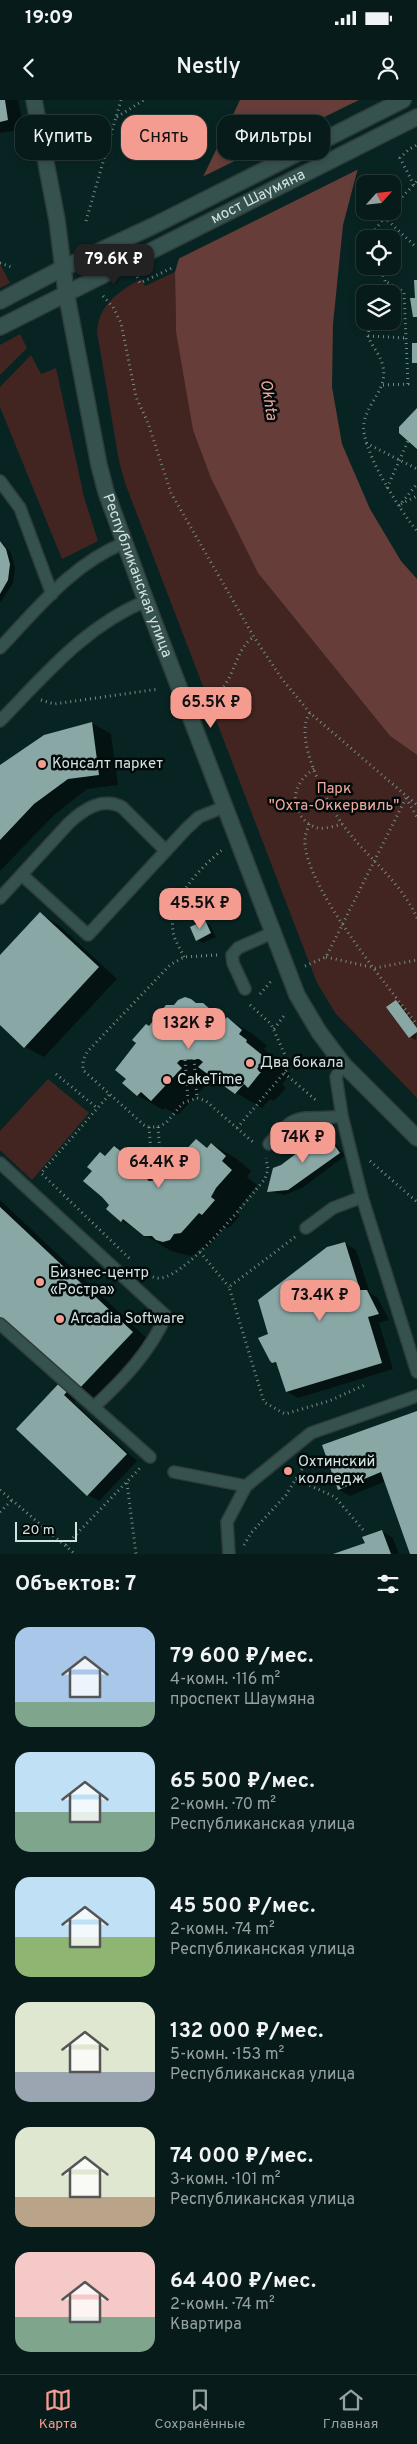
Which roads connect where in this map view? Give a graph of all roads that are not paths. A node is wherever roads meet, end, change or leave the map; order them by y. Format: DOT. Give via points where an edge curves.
graph roads {
  1 [pos="34,100"];
  2 [pos="402,100"];
  3 [pos="417,117"];
  4 [pos="63,268"];
  5 [pos="66,292"];
  6 [pos="0,301"];
  7 [pos="0,327"];
  8 [pos="0,481"];
  9 [pos="124,543"];
  10 [pos="52,594"];
  11 [pos="146,601"];
  12 [pos="0,648"];
  13 [pos="202,698"];
  14 [pos="185,704"];
  15 [pos="0,721"];
  16 [pos="224,807"];
  17 [pos="166,851"];
  18 [pos="22,875"];
  19 [pos="0,898"];
  20 [pos="272,933"];
  21 [pos="245,989"];
  22 [pos="343,1064"];
  23 [pos="337,1117"];
  24 [pos="417,1138"];
  25 [pos="266,1147"];
  26 [pos="0,1163"];
  27 [pos="362,1197"];
  28 [pos="306,1228"];
  29 [pos="0,1324"];
  30 [pos="417,1372"];
  31 [pos="417,1396"];
  32 [pos="94,1407"];
  33 [pos="150,1456"];
  34 [pos="174,1472"];
  35 [pos="246,1486"];
  36 [pos="229,1554"];
  1 -- 4 [label="street, Республиканская улица"];
  2 -- 4 [label="street, мост Шаумяна"];
  3 -- 5 [label="street, мост Шаумяна"];
  4 -- 5 [label="street, Республиканская улица"];
  4 -- 6 [label="street, мост Шаумяна"];
  5 -- 7 [label="street, мост Шаумяна"];
  5 -- 9 [label="street, Республиканская улица" via="99,465"];
  8 -- 10 [label="lane" via="20,508"];
  9 -- 10 [label="lane" via="106,550 70,576"];
  9 -- 11 [label="street, Республиканская улица"];
  10 -- 12 [label="lane"];
  11 -- 14 [label="street, Республиканская улица"];
  11 -- 15 [label="lane" via="127,608 95,629 60,659"];
  13 -- 14 [label="lane"];
  14 -- 16 [label="street, Республиканская улица"];
  16 -- 17 [label="lane" via="199,817"];
  16 -- 20 [label="street, Республиканская улица"];
  17 -- 18 [label="lane" via="122,807 113,802 103,803 79,814"];
  17 -- 18 [label="lane" via="88,934"];
  18 -- 19 [label="lane"];
  20 -- 21 [label="lane" via="238,948 232,955"];
  20 -- 22 [label="street, Республиканская улица" via="297,995"];
  22 -- 23 [label="lane" via="336,1077"];
  22 -- 24 [label="street, Республиканская улица"];
  23 -- 25 [label="lane" via="297,1118 285,1124"];
  23 -- 27 [label="lane" via="349,1142"];
  26 -- 32 [label="lane" via="166,1316 131,1372"];
  27 -- 28 [label="lane" via="333,1208"];
  27 -- 30 [label="lane"];
  29 -- 32 [label="lane"];
  31 -- 35 [label="lane" via="311,1433"];
  32 -- 33 [label="lane"];
  34 -- 35 [label="lane"];
  35 -- 36 [label="lane" via="227,1522"];
}
